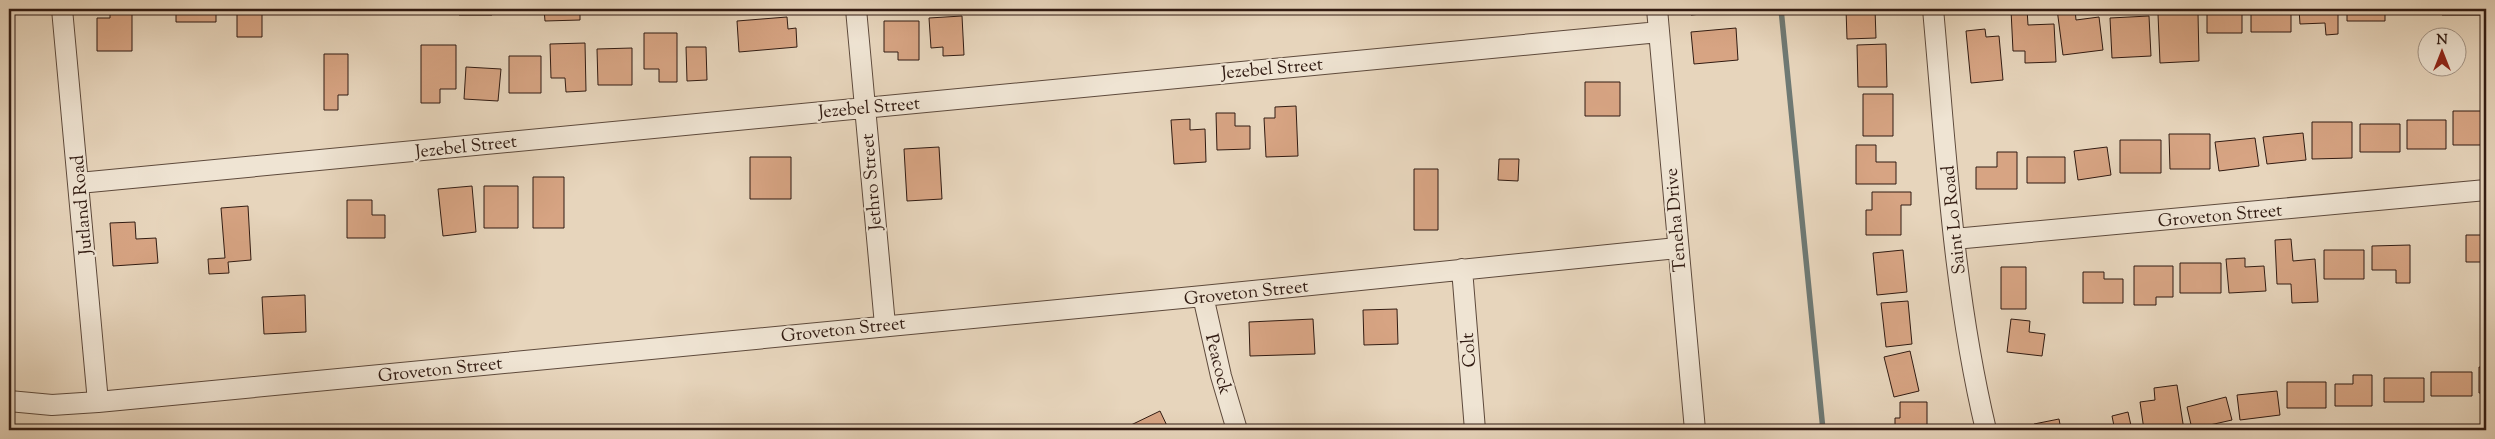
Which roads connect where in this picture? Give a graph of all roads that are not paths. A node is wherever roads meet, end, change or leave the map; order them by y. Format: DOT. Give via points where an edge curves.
graph roads {
  1 [pos="62,9"];
  2 [pos="856,9"];
  3 [pos="1310,9"];
  4 [pos="1329,9"];
  5 [pos="1657,9"];
  6 [pos="1934,9"];
  7 [pos="1659,32"];
  8 [pos="864,107"];
  9 [pos="80,183"];
  10 [pos="2486,190"];
  11 [pos="1954,239"];
  12 [pos="1677,248"];
  13 [pos="1462,269"];
  14 [pos="1202,296"];
  15 [pos="885,325"];
  16 [pos="9,401"];
  17 [pos="98,402"];
  18 [pos="1237,430"];
  19 [pos="1475,430"];
  20 [pos="1695,430"];
  21 [pos="1986,430"];
  1 -- 9 [label="street, Jutland Road"];
  2 -- 8 [label="street, Jethro Street"];
  3 -- 4 [label="lane"];
  5 -- 7 [label="street, Teneha Drive"];
  6 -- 11 [label="street, Saint Lo Road"];
  7 -- 8 [label="street, Jezebel Street"];
  7 -- 12 [label="street, Teneha Drive"];
  8 -- 9 [label="street, Jezebel Street"];
  8 -- 15 [label="street, Jethro Street"];
  9 -- 17 [label="street, Jutland Road"];
  10 -- 11 [label="street, Groveton Street"];
  11 -- 21 [label="street, Saint Lo Road" via="1976,387"];
  12 -- 13 [label="street, Groveton Street"];
  12 -- 20 [label="street, Teneha Drive"];
  13 -- 14 [label="street, Groveton Street"];
  13 -- 19 [label="street, Colt"];
  14 -- 15 [label="street, Groveton Street"];
  14 -- 18 [label="street, Peacock"];
  15 -- 17 [label="street, Groveton Street"];
  16 -- 17 [label="street, Groveton Street" via="52,405"];
}
